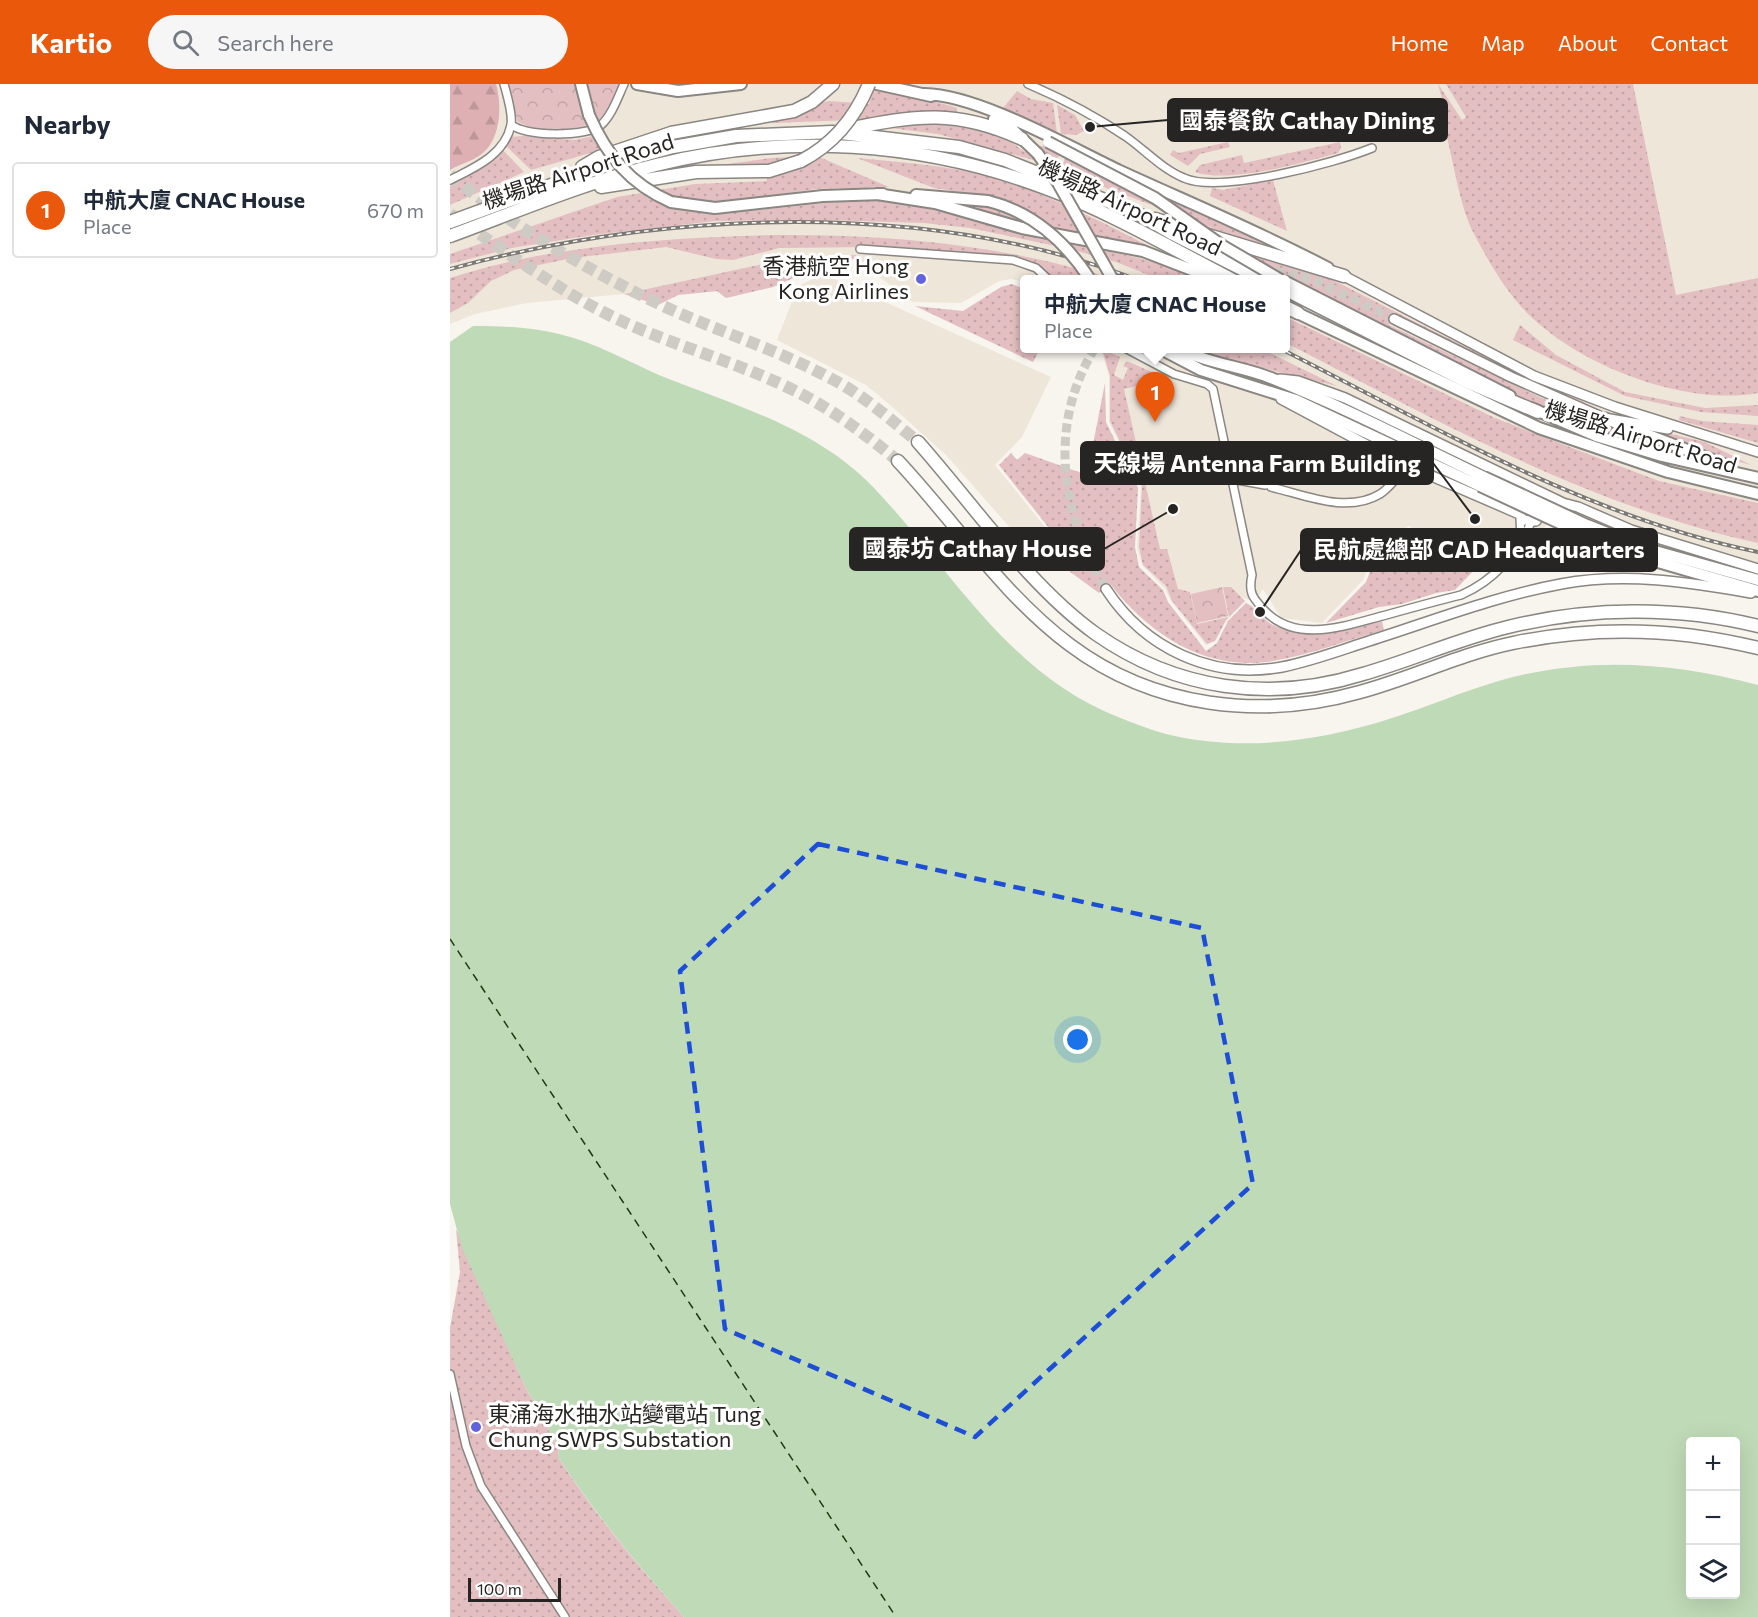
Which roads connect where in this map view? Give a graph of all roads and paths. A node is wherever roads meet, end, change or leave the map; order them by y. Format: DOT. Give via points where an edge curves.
graph roads {
  1 [pos="504,84"];
  2 [pos="581,84"];
  3 [pos="624,84"];
  4 [pos="637,84"];
  5 [pos="741,84"];
  6 [pos="833,84"];
  7 [pos="868,84"];
  8 [pos="877,84"];
  9 [pos="1028,84"];
  10 [pos="925,94"];
  11 [pos="511,124"];
  12 [pos="1012,129"];
  13 [pos="832,132"];
  14 [pos="1022,139"];
  15 [pos="1372,147"];
  16 [pos="450,180"];
  17 [pos="548,185"];
  18 [pos="570,192"];
  19 [pos="876,194"];
  20 [pos="1137,213"];
  21 [pos="450,222"];
  22 [pos="450,236"];
  23 [pos="860,249"];
  24 [pos="1044,275"];
  25 [pos="1086,275"];
  26 [pos="1111,275"];
  27 [pos="1207,275"];
  28 [pos="1225,275"];
  29 [pos="1255,275"];
  30 [pos="1274,275"];
  31 [pos="1344,276"];
  32 [pos="1290,284"];
  33 [pos="1290,292"];
  34 [pos="1290,309"];
  35 [pos="1298,313"];
  36 [pos="1394,319"];
  37 [pos="1134,353"];
  38 [pos="1169,353"];
  39 [pos="1190,353"];
  40 [pos="1269,377"];
  41 [pos="1264,390"];
  42 [pos="1538,412"];
  43 [pos="1604,418"];
  44 [pos="1698,434"];
  45 [pos="918,442"];
  46 [pos="1758,452"];
  47 [pos="898,461"];
  48 [pos="1397,461"];
  49 [pos="1414,468"];
  50 [pos="1507,476"];
  51 [pos="1758,477"];
  52 [pos="1232,478"];
  53 [pos="1396,479"];
  54 [pos="1482,482"];
  55 [pos="1758,494"];
  56 [pos="1527,495"];
  57 [pos="1540,499"];
  58 [pos="1563,503"];
  59 [pos="1578,507"];
  60 [pos="1544,509"];
  61 [pos="1518,516"];
  62 [pos="1531,522"];
  63 [pos="1585,530"];
  64 [pos="1521,537"];
  65 [pos="1758,569"];
  66 [pos="1758,580"];
  67 [pos="1106,590"];
  68 [pos="1758,593"];
  69 [pos="1758,626"];
  70 [pos="1758,648"];
  71 [pos="450,1374"];
  72 [pos="565,1617"];
  1 -- 11 [label="street"];
  2 -- 19 [label="main road, bridge" via="589,115 622,170 644,188 671,202 715,208"];
  3 -- 11 [label="street" via="608,117 589,132 523,130"];
  4 -- 5 [label="main road" via="678,91"];
  6 -- 17 [label="highway" via="812,102 787,113 671,133 599,157"];
  7 -- 18 [label="highway, bridge" via="841,131 801,161 769,171 696,172"];
  8 -- 10 [label="main road"];
  9 -- 15 [label="street" via="1122,134 1160,164 1199,183 1229,183 1333,162"];
  10 -- 12 [label="main road"];
  10 -- 31 [label="main road" via="942,95 999,114 1249,228"];
  11 -- 16 [label="street" via="488,159"];
  12 -- 14 [label="main road"];
  12 -- 30 [label="main road, bridge" via="1048,142 1155,198"];
  13 -- 14 [label="highway" via="886,122 951,117 983,122"];
  13 -- 17 [label="highway, 機場路 Airport Road" via="736,136 673,147"];
  13 -- 20 [label="highway, 機場路 Airport Road" via="978,151"];
  14 -- 26 [label="main road, bridge" via="1058,183"];
  17 -- 21 [label="highway, 機場路 Airport Road"];
  18 -- 22 [label="highway, 機場路 Airport Road"];
  18 -- 28 [label="highway, 機場路 Airport Road" via="654,165 743,149 839,145 907,152 966,163 1046,188"];
  19 -- 25 [label="main road, bridge" via="951,196 988,201 1015,210 1042,226 1068,250"];
  19 -- 27 [label="main road" via="935,203 1022,228 1143,251"];
  20 -- 29 [label="highway, 機場路 Airport Road"];
  20 -- 31 [label="highway"];
  23 -- 24 [label="street" via="1013,260"];
  31 -- 44 [label="street, 機場路 Airport Road" via="1534,376"];
  32 -- 42 [label="main road"];
  33 -- 42 [label="highway, 機場路 Airport Road" via="1465,381"];
  34 -- 35 [label="highway, 機場路 Airport Road"];
  35 -- 55 [label="main road, 機場路 Airport Road" via="1539,428 1668,472"];
  36 -- 43 [label="street"];
  37 -- 52 [label="street" via="1174,374 1210,386 1216,394"];
  38 -- 41 [label="main road" via="1201,370"];
  39 -- 40 [label="main road"];
  40 -- 50 [label="street" via="1298,381 1337,395"];
  40 -- 54 [label="main road" via="1336,405"];
  41 -- 48 [label="street"];
  41 -- 54 [label="main road" via="1296,400"];
  42 -- 51 [label="main road, 機場路 Airport Road" via="1596,436 1662,456"];
  43 -- 44 [label="street"];
  43 -- 51 [label="main road"];
  44 -- 46 [label="street, 機場路 Airport Road"];
  45 -- 69 [label="highway" via="1032,575 1070,613 1102,638 1144,662 1208,684 1258,690 1317,686 1500,629 1582,614 1672,613"];
  47 -- 70 [label="highway" via="1014,594 1056,634 1089,659 1133,682 1199,702 1251,707 1319,702 1363,692 1488,649 1585,633 1660,633"];
  48 -- 49 [label="street"];
  48 -- 53 [label="street"];
  49 -- 53 [label="street"];
  49 -- 61 [label="street"];
  50 -- 56 [label="street"];
  50 -- 58 [label="street"];
  52 -- 53 [label="street" via="1354,504 1382,493"];
  52 -- 64 [label="street" via="1252,575 1249,587 1277,622 1318,631 1461,595 1491,579"];
  54 -- 63 [label="main road, bridge"];
  56 -- 57 [label="street"];
  56 -- 61 [label="street" via="1517,503"];
  57 -- 58 [label="street"];
  57 -- 60 [label="street"];
  58 -- 59 [label="street"];
  59 -- 60 [label="street"];
  59 -- 65 [label="street" via="1631,530"];
  60 -- 62 [label="street" via="1540,518"];
  61 -- 62 [label="street"];
  61 -- 64 [label="street"];
  62 -- 64 [label="street"];
  63 -- 66 [label="main road"];
  63 -- 68 [label="main road" via="1644,558"];
  67 -- 68 [label="street" via="1130,621 1167,648 1212,666 1250,670 1295,664 1515,595 1572,582 1645,578"];
  71 -- 72 [label="street" via="466,1446 481,1486"];
}
